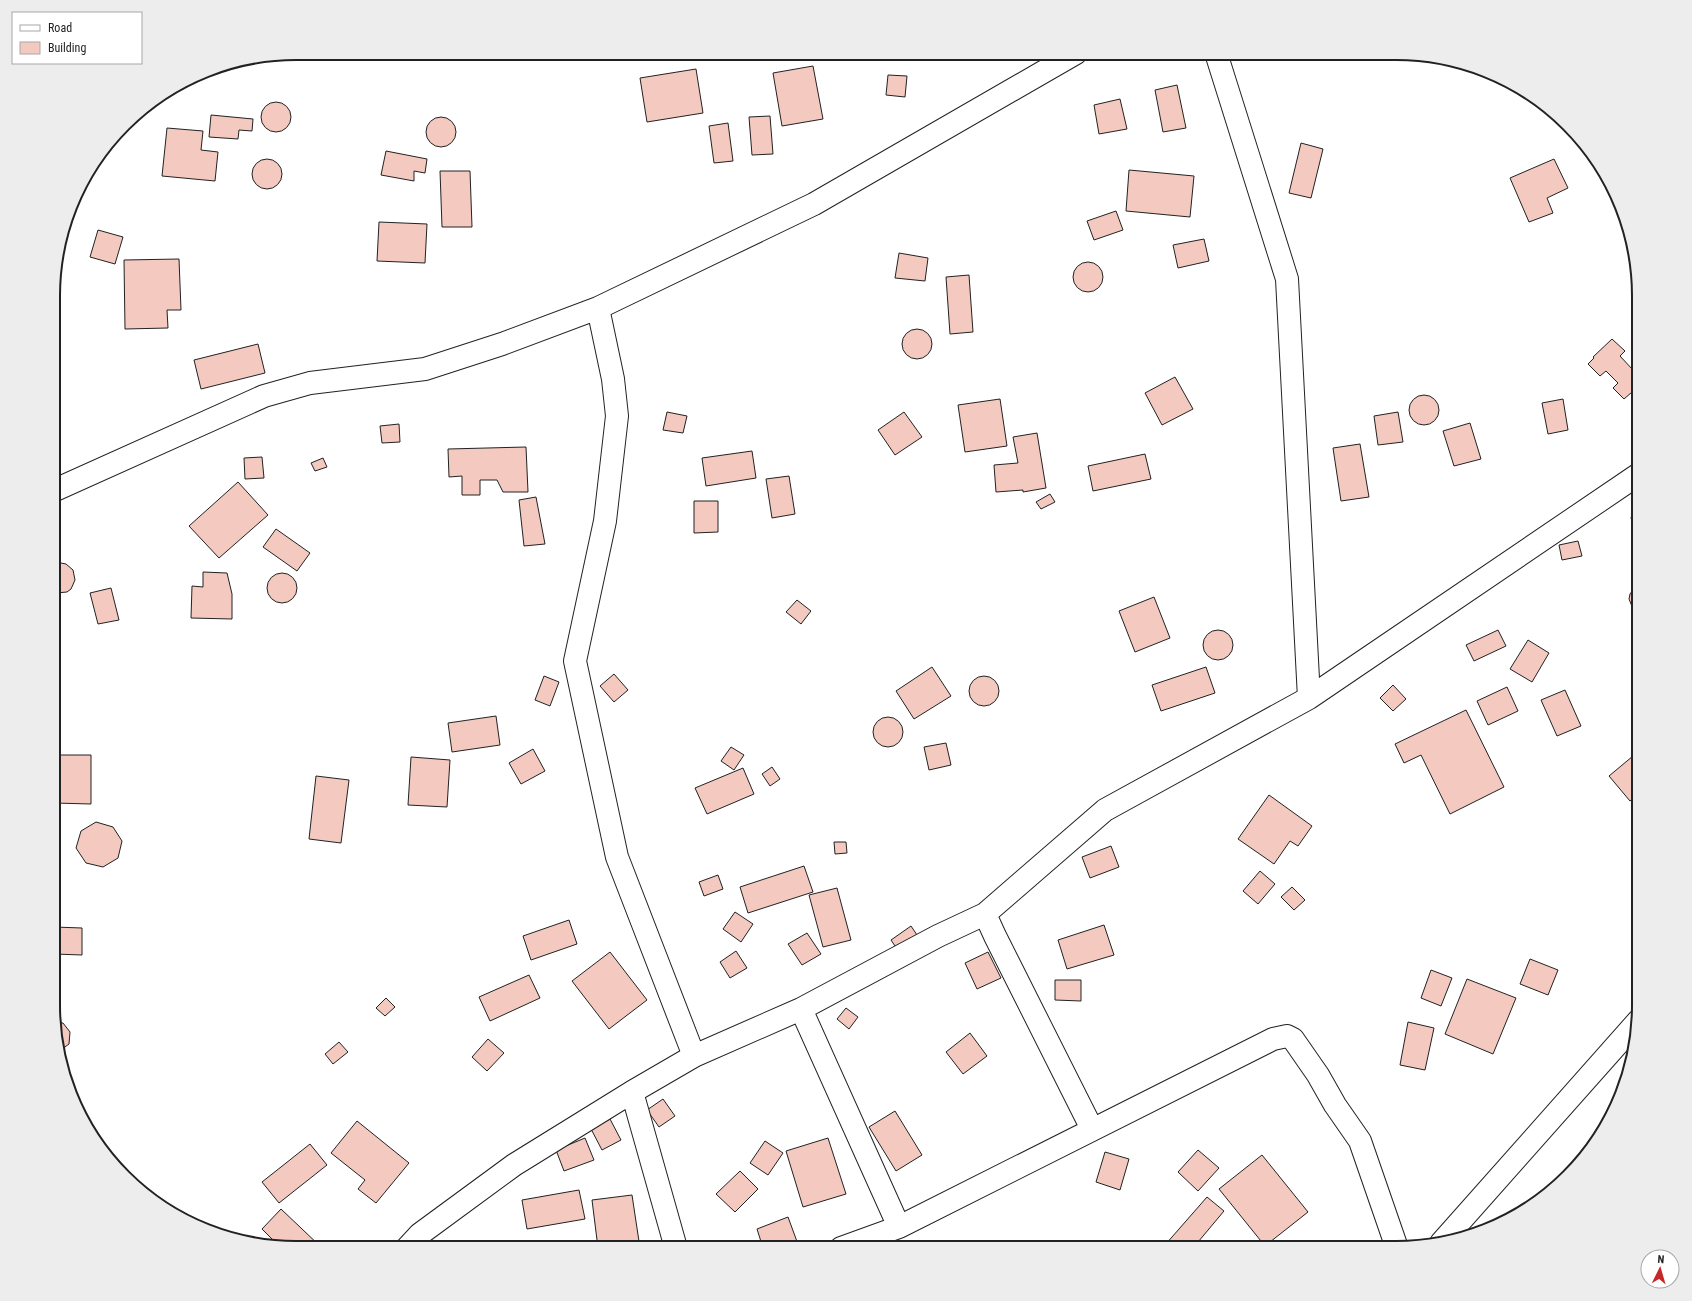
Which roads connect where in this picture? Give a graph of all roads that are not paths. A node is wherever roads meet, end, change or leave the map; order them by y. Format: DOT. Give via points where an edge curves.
graph roads {
  1 [pos="1064,60"];
  2 [pos="1218,60"];
  3 [pos="598,308"];
  4 [pos="1632,479"];
  5 [pos="60,488"];
  6 [pos="1309,698"];
  7 [pos="985,914"];
  8 [pos="801,1009"];
  9 [pos="1630,1030"];
  10 [pos="694,1056"];
  11 [pos="632,1092"];
  12 [pos="1092,1129"];
  13 [pos="899,1227"];
  14 [pos="1449,1235"];
  15 [pos="414,1241"];
  16 [pos="674,1241"];
  17 [pos="860,1241"];
  18 [pos="1395,1241"];
  1 -- 3 [label="street" via="814,204"];
  2 -- 6 [label="street" via="1287,279"];
  3 -- 5 [label="street" via="502,344 425,369 310,383 264,396"];
  3 -- 10 [label="street" via="613,379 617,416 605,521 575,661 617,857"];
  4 -- 6 [label="street"];
  6 -- 7 [label="street" via="1105,810"];
  7 -- 8 [label="street" via="938,936"];
  7 -- 12 [label="street"];
  8 -- 10 [label="street"];
  8 -- 13 [label="street"];
  9 -- 14 [label="street"];
  10 -- 11 [label="street"];
  11 -- 15 [label="street" via="514,1165"];
  11 -- 16 [label="street"];
  12 -- 13 [label="street"];
  12 -- 18 [label="street" via="1273,1039 1287,1036 1293,1039 1306,1057 1360,1141"];
  13 -- 17 [label="street"];
}
